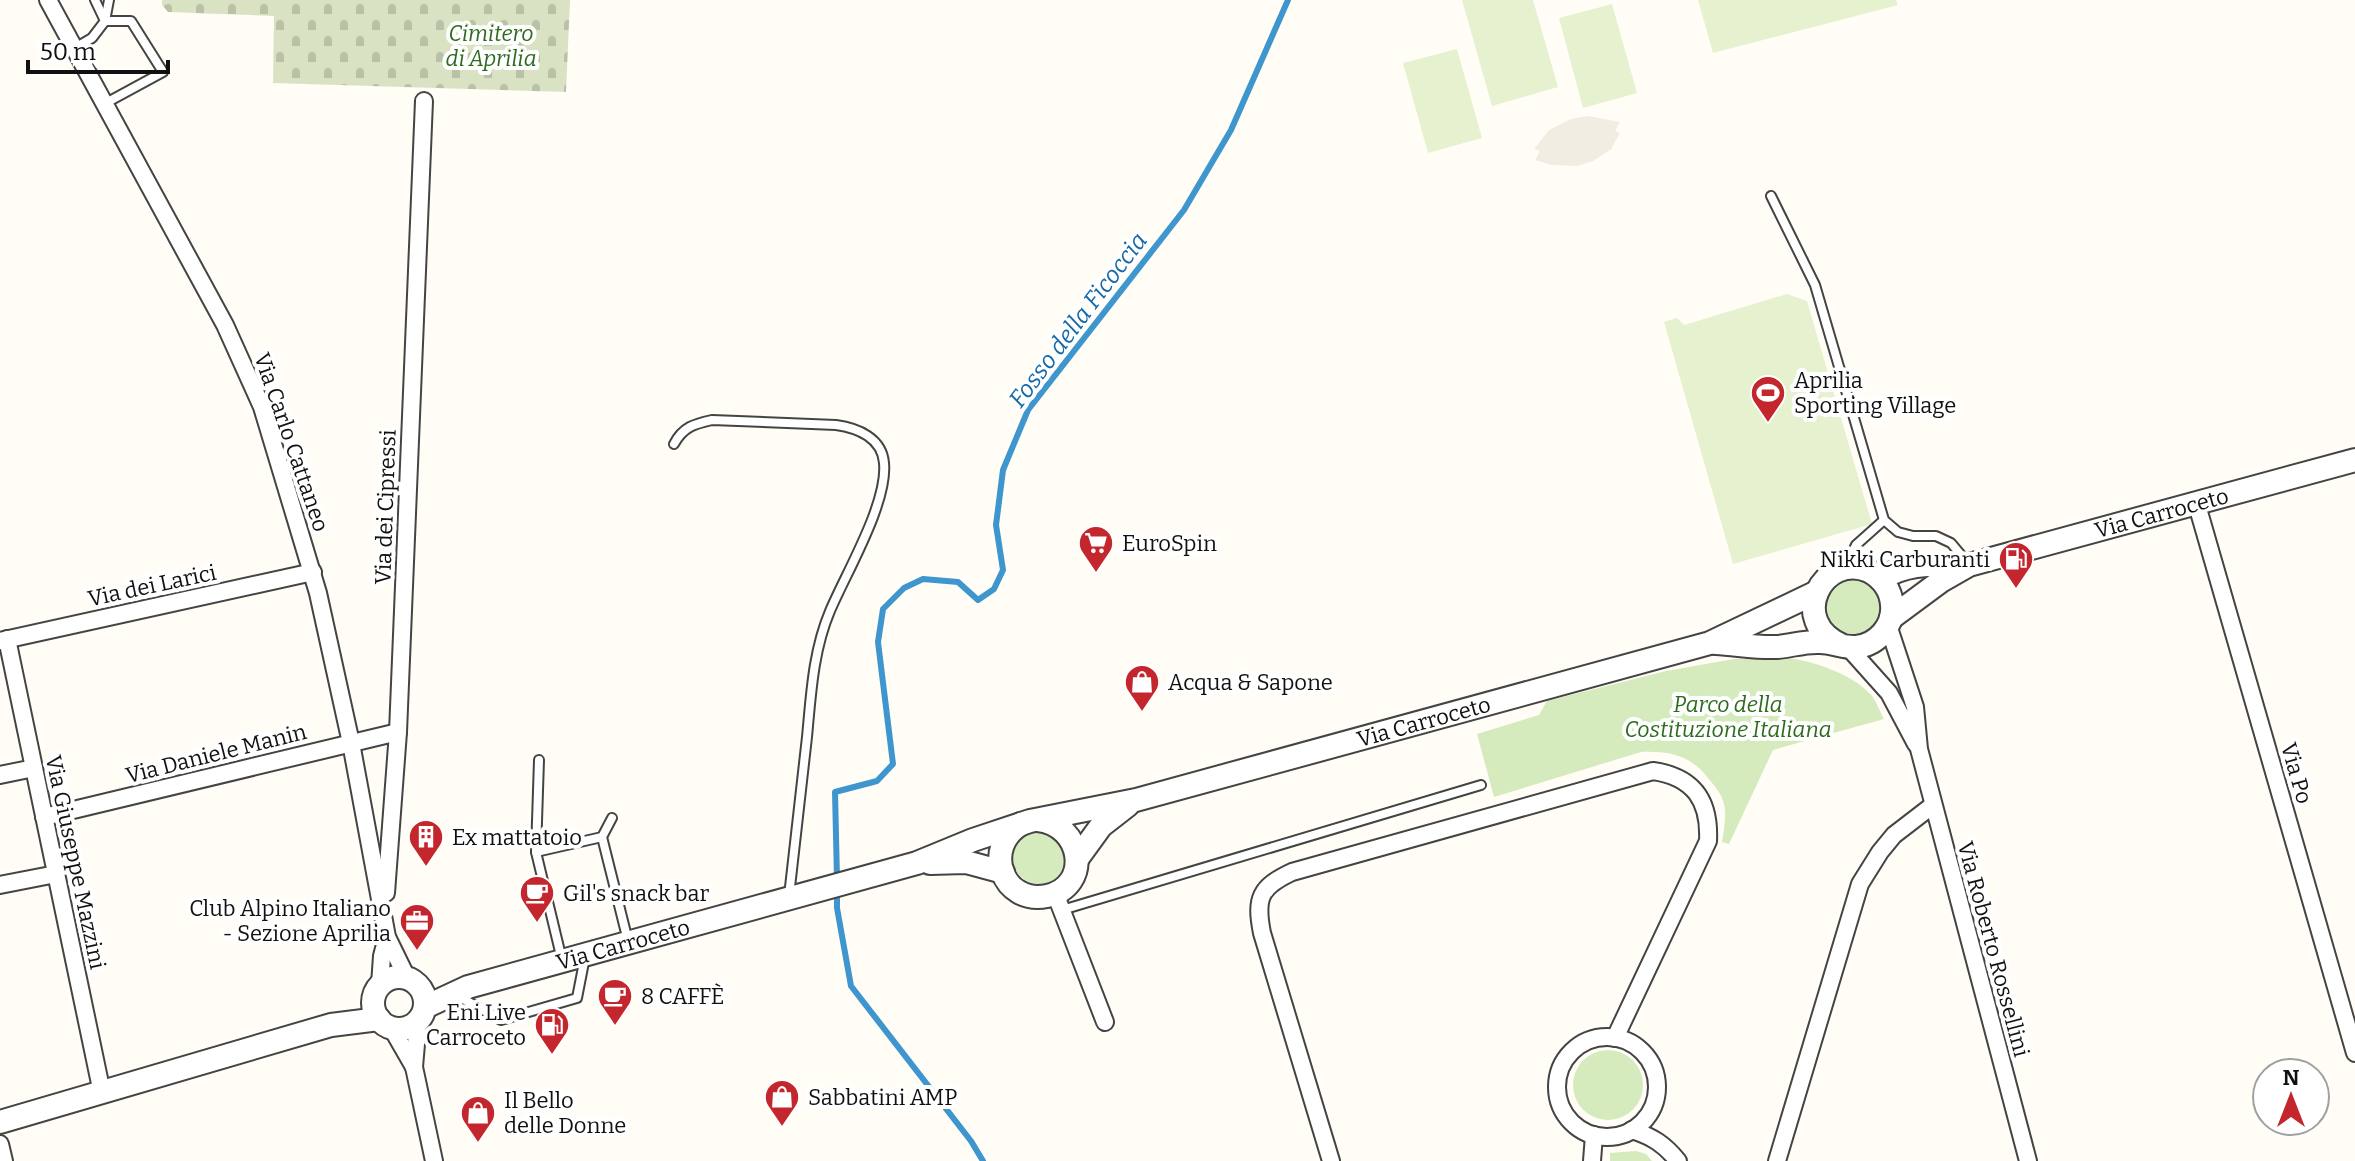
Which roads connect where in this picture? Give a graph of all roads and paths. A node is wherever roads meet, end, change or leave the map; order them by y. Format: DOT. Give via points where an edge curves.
graph roads {
  1 [pos="48,0"];
  2 [pos="95,0"];
  3 [pos="109,0"];
  4 [pos="105,21"];
  5 [pos="74,48"];
  6 [pos="424,101"];
  7 [pos="104,104"];
  8 [pos="1771,196"];
  9 [pos="674,444"];
  10 [pos="2355,460"];
  11 [pos="2197,505"];
  12 [pos="1884,520"];
  13 [pos="1969,565"];
  14 [pos="1844,569"];
  15 [pos="313,572"];
  16 [pos="1880,579"];
  17 [pos="1817,592"];
  18 [pos="1889,622"];
  19 [pos="4,640"];
  20 [pos="1710,643"];
  21 [pos="1845,646"];
  22 [pos="398,732"];
  23 [pos="351,743"];
  24 [pos="1919,749"];
  25 [pos="539,760"];
  26 [pos="34,768"];
  27 [pos="0,775"];
  28 [pos="1481,785"];
  29 [pos="1136,800"];
  30 [pos="1933,805"];
  31 [pos="44,817"];
  32 [pos="612,818"];
  33 [pos="1030,822"];
  34 [pos="602,837"];
  35 [pos="536,852"];
  36 [pos="1077,859"];
  37 [pos="917,863"];
  38 [pos="1003,872"];
  39 [pos="56,874"];
  40 [pos="0,885"];
  41 [pos="789,898"];
  42 [pos="1058,902"];
  43 [pos="384,914"];
  44 [pos="387,937"];
  45 [pos="629,942"];
  46 [pos="585,955"];
  47 [pos="562,961"];
  48 [pos="410,980"];
  49 [pos="461,990"];
  50 [pos="381,1007"];
  51 [pos="421,1014"];
  52 [pos="1105,1022"];
  53 [pos="1615,1038"];
  54 [pos="2355,1053"];
  55 [pos="414,1067"];
  56 [pos="102,1093"];
  57 [pos="1655,1101"];
  58 [pos="0,1122"];
  59 [pos="1632,1130"];
  60 [pos="1594,1135"];
  61 [pos="0,1144"];
  62 [pos="1666,1146"];
  63 [pos="4,1161"];
  64 [pos="434,1161"];
  65 [pos="1331,1161"];
  66 [pos="1592,1161"];
  67 [pos="1678,1161"];
  68 [pos="1777,1161"];
  69 [pos="2028,1161"];
  1 -- 5 [label="street, Via Carlo Cattaneo"];
  2 -- 4 [label="lane"];
  3 -- 4 [label="lane"];
  4 -- 5 [label="lane" via="92,38"];
  4 -- 7 [label="lane" via="131,21 163,72"];
  5 -- 7 [label="street, Via Carlo Cattaneo"];
  6 -- 22 [label="street, Via dei Cipressi"];
  7 -- 15 [label="street, Via Carlo Cattaneo" via="250,376"];
  8 -- 12 [label="lane" via="1815,285"];
  9 -- 41 [label="lane" via="694,424 712,420 851,427 883,452 882,495 825,623 811,684"];
  10 -- 11 [label="street, Via Carroceto"];
  11 -- 13 [label="street, Via Carroceto"];
  11 -- 54 [label="street, Via Po"];
  12 -- 13 [label="lane" via="1898,532 1951,543"];
  12 -- 14 [label="lane" via="1856,545"];
  13 -- 16 [label="street, Via Carroceto" via="1899,567"];
  13 -- 18 [label="street, Via Carroceto"];
  14 -- 16 [label="street" via="1861,569"];
  14 -- 17 [label="street, Via Carroceto"];
  15 -- 19 [label="street, Via dei Larici"];
  15 -- 23 [label="street, Via Carlo Cattaneo"];
  16 -- 18 [label="street" via="1890,594"];
  17 -- 20 [label="street, Via Carroceto"];
  17 -- 21 [label="street" via="1816,622 1824,634"];
  18 -- 21 [label="street, Via Carroceto" via="1870,643"];
  18 -- 24 [label="street, Via Roberto Rossellini" via="1915,707"];
  19 -- 26 [label="street, Via Giuseppe Mazzini"];
  20 -- 21 [label="street, Via Carroceto" via="1776,647 1820,641"];
  20 -- 29 [label="street, Via Carroceto"];
  21 -- 24 [label="street, Via Roberto Rossellini" via="1889,693"];
  22 -- 23 [label="street, Via Daniele Manin"];
  22 -- 43 [label="street, Via dei Cipressi"];
  23 -- 31 [label="street, Via Daniele Manin"];
  23 -- 43 [label="street, Via Carlo Cattaneo"];
  24 -- 30 [label="street, Via Roberto Rossellini"];
  25 -- 35 [label="lane"];
  26 -- 27 [label="street"];
  26 -- 31 [label="street, Via Giuseppe Mazzini"];
  28 -- 42 [label="lane"];
  29 -- 33 [label="street, Via Carroceto"];
  29 -- 36 [label="street, Via Carroceto" via="1101,826"];
  30 -- 68 [label="street" via="1894,835 1860,884"];
  30 -- 69 [label="street, Via Roberto Rossellini"];
  31 -- 39 [label="street, Via Giuseppe Mazzini"];
  32 -- 34 [label="lane"];
  33 -- 36 [label="street" via="1055,824 1066,831"];
  33 -- 37 [label="street, Via Carroceto"];
  33 -- 38 [label="street" via="1011,831 1003,844"];
  34 -- 35 [label="lane"];
  34 -- 45 [label="lane"];
  35 -- 47 [label="lane"];
  36 -- 42 [label="street, Via Carroceto"];
  37 -- 38 [label="street, Via Carroceto" via="966,862"];
  37 -- 41 [label="street, Via Carroceto"];
  38 -- 42 [label="street, Via Carroceto" via="1023,894"];
  39 -- 40 [label="street"];
  39 -- 56 [label="street, Via Giuseppe Mazzini"];
  41 -- 45 [label="street, Via Carroceto"];
  42 -- 52 [label="street"];
  43 -- 44 [label="street, Via Carlo Cattaneo"];
  44 -- 48 [label="street, Via Carlo Cattaneo"];
  44 -- 50 [label="street, Via Carlo Cattaneo"];
  45 -- 46 [label="street, Via Carroceto"];
  46 -- 47 [label="street, Via Carroceto"];
  46 -- 49 [label="lane" via="577,998 501,1020"];
  47 -- 49 [label="street, Via Carroceto"];
  48 -- 49 [label="street, Via Carroceto"];
  48 -- 50 [label="street" via="392,978"];
  48 -- 51 [label="street" via="423,993"];
  49 -- 51 [label="street, Via Carroceto"];
  50 -- 51 [label="street" via="405,1028"];
  50 -- 55 [label="street"];
  50 -- 56 [label="street"];
  51 -- 55 [label="street"];
  53 -- 57 [label="street" via="1631,1043 1653,1068"];
  53 -- 60 [label="street" via="1582,1043 1560,1068 1556,1085 1566,1117"];
  53 -- 65 [label="street" via="1708,841 1709,821 1701,798 1671,774 1653,771 1292,872 1262,894 1257,909"];
  55 -- 64 [label="street"];
  56 -- 58 [label="street"];
  57 -- 59 [label="street"];
  57 -- 62 [label="street"];
  59 -- 60 [label="street"];
  59 -- 62 [label="street"];
  60 -- 66 [label="street"];
  61 -- 63 [label="street"];
  62 -- 67 [label="street"];
}
